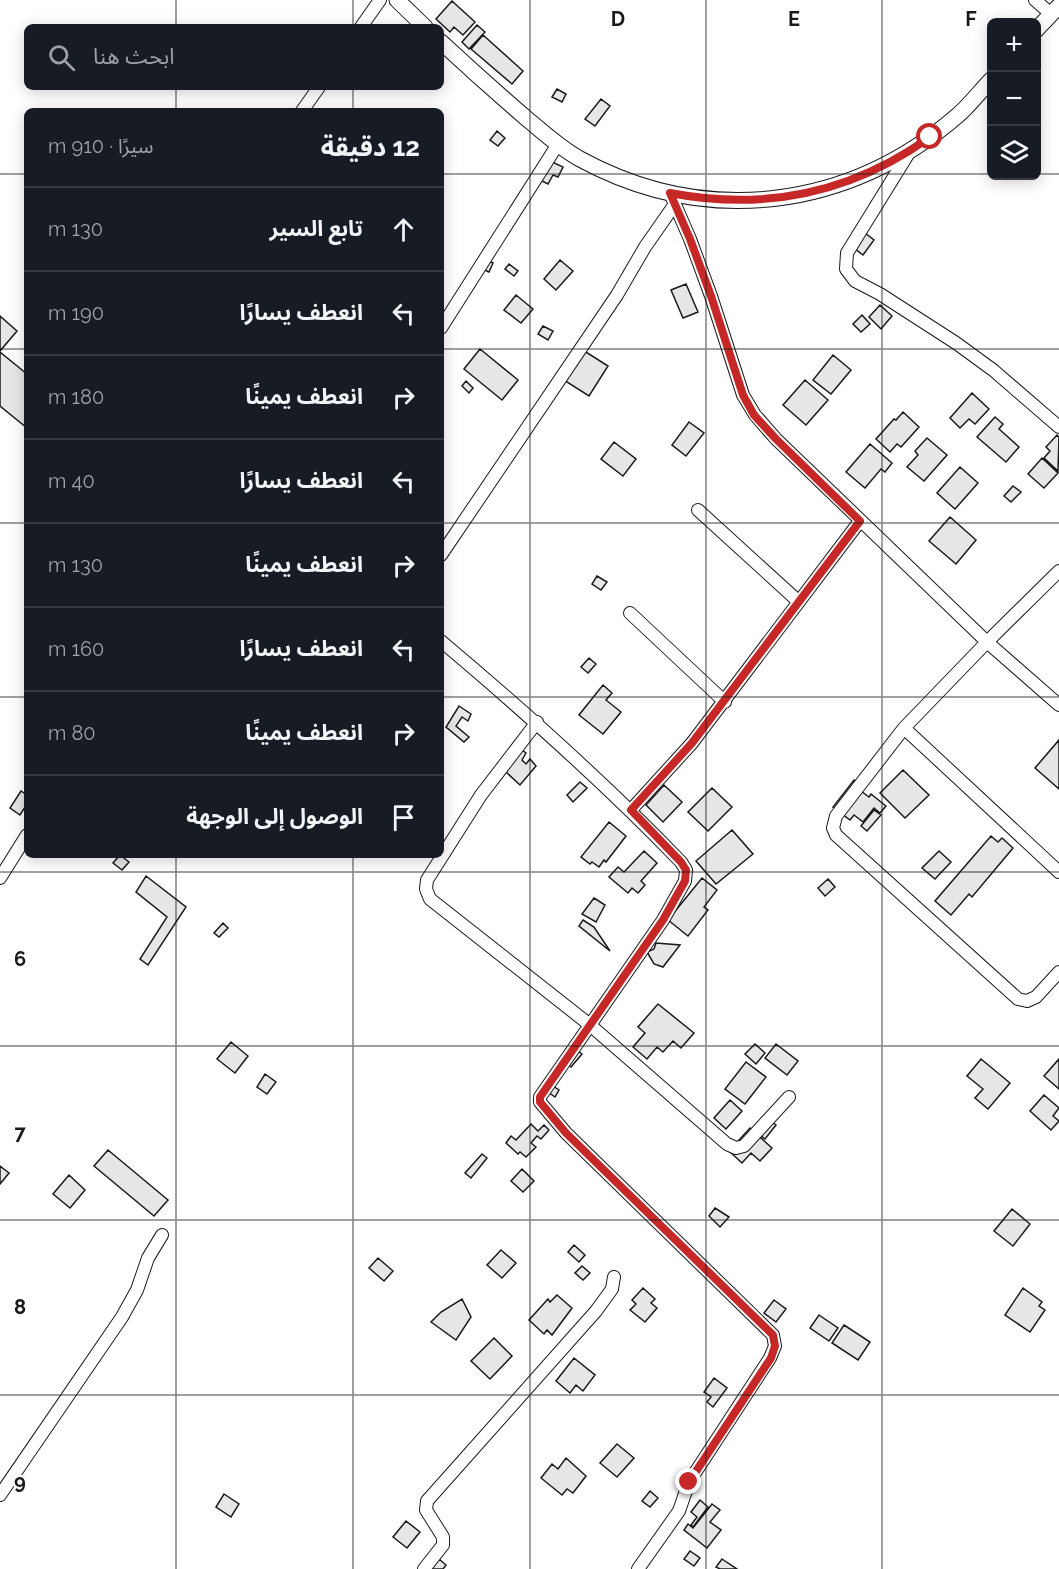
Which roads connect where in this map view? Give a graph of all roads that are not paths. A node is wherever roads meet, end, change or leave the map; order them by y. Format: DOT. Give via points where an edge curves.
graph roads {
  1 [pos="380,0"];
  2 [pos="397,0"];
  3 [pos="1035,0"];
  4 [pos="1055,10"];
  5 [pos="363,24"];
  6 [pos="422,24"];
  7 [pos="1041,25"];
  8 [pos="444,45"];
  9 [pos="987,84"];
  10 [pos="316,90"];
  11 [pos="304,108"];
  12 [pos="558,144"];
  13 [pos="910,151"];
  14 [pos="672,199"];
  15 [pos="444,323"];
  16 [pos="1059,427"];
  17 [pos="698,510"];
  18 [pos="860,521"];
  19 [pos="444,551"];
  20 [pos="1059,571"];
  21 [pos="799,602"];
  22 [pos="630,613"];
  23 [pos="987,642"];
  24 [pos="444,644"];
  25 [pos="725,702"];
  26 [pos="1059,705"];
  27 [pos="537,722"];
  28 [pos="904,728"];
  29 [pos="631,810"];
  30 [pos="24,840"];
  31 [pos="444,853"];
  32 [pos="440,858"];
  33 [pos="1059,872"];
  34 [pos="0,878"];
  35 [pos="1059,972"];
  36 [pos="590,1024"];
  37 [pos="789,1097"];
  38 [pos="162,1235"];
  39 [pos="615,1277"];
  40 [pos="0,1495"];
  41 [pos="424,1569"];
  42 [pos="638,1569"];
  1 -- 5 [label="street"];
  2 -- 6 [label="street"];
  3 -- 4 [label="street"];
  4 -- 7 [label="street"];
  8 -- 12 [label="street"];
  9 -- 13 [label="street" via="959,115"];
  10 -- 11 [label="street"];
  12 -- 14 [label="street" via="609,173"];
  12 -- 15 [label="street"];
  13 -- 14 [label="street" via="865,175 820,191 782,198"];
  13 -- 16 [label="street" via="847,253 846,269 855,281 993,370"];
  14 -- 18 [label="street" via="708,287 743,395 754,415"];
  14 -- 19 [label="street" via="617,295"];
  17 -- 21 [label="street"];
  18 -- 21 [label="street"];
  18 -- 23 [label="street"];
  20 -- 23 [label="street"];
  21 -- 25 [label="street"];
  22 -- 25 [label="street"];
  23 -- 26 [label="street"];
  23 -- 28 [label="street"];
  24 -- 27 [label="street"];
  25 -- 29 [label="street"];
  27 -- 29 [label="street"];
  27 -- 31 [label="street" via="481,795"];
  28 -- 33 [label="street"];
  28 -- 35 [label="street" via="836,816 836,835 1018,999 1036,997"];
  29 -- 36 [label="street" via="681,862 686,870 685,881 663,920"];
  30 -- 34 [label="street"];
  32 -- 36 [label="street" via="427,879 430,899"];
  36 -- 37 [label="street" via="736,1148 744,1146"];
  36 -- 42 [label="street" via="542,1093 540,1102 566,1133 773,1335 775,1346 771,1358 689,1482 679,1511"];
  38 -- 40 [label="street" via="122,1317"];
  39 -- 41 [label="street" via="612,1289 596,1311 427,1501 426,1510 443,1537 443,1545"];
}
